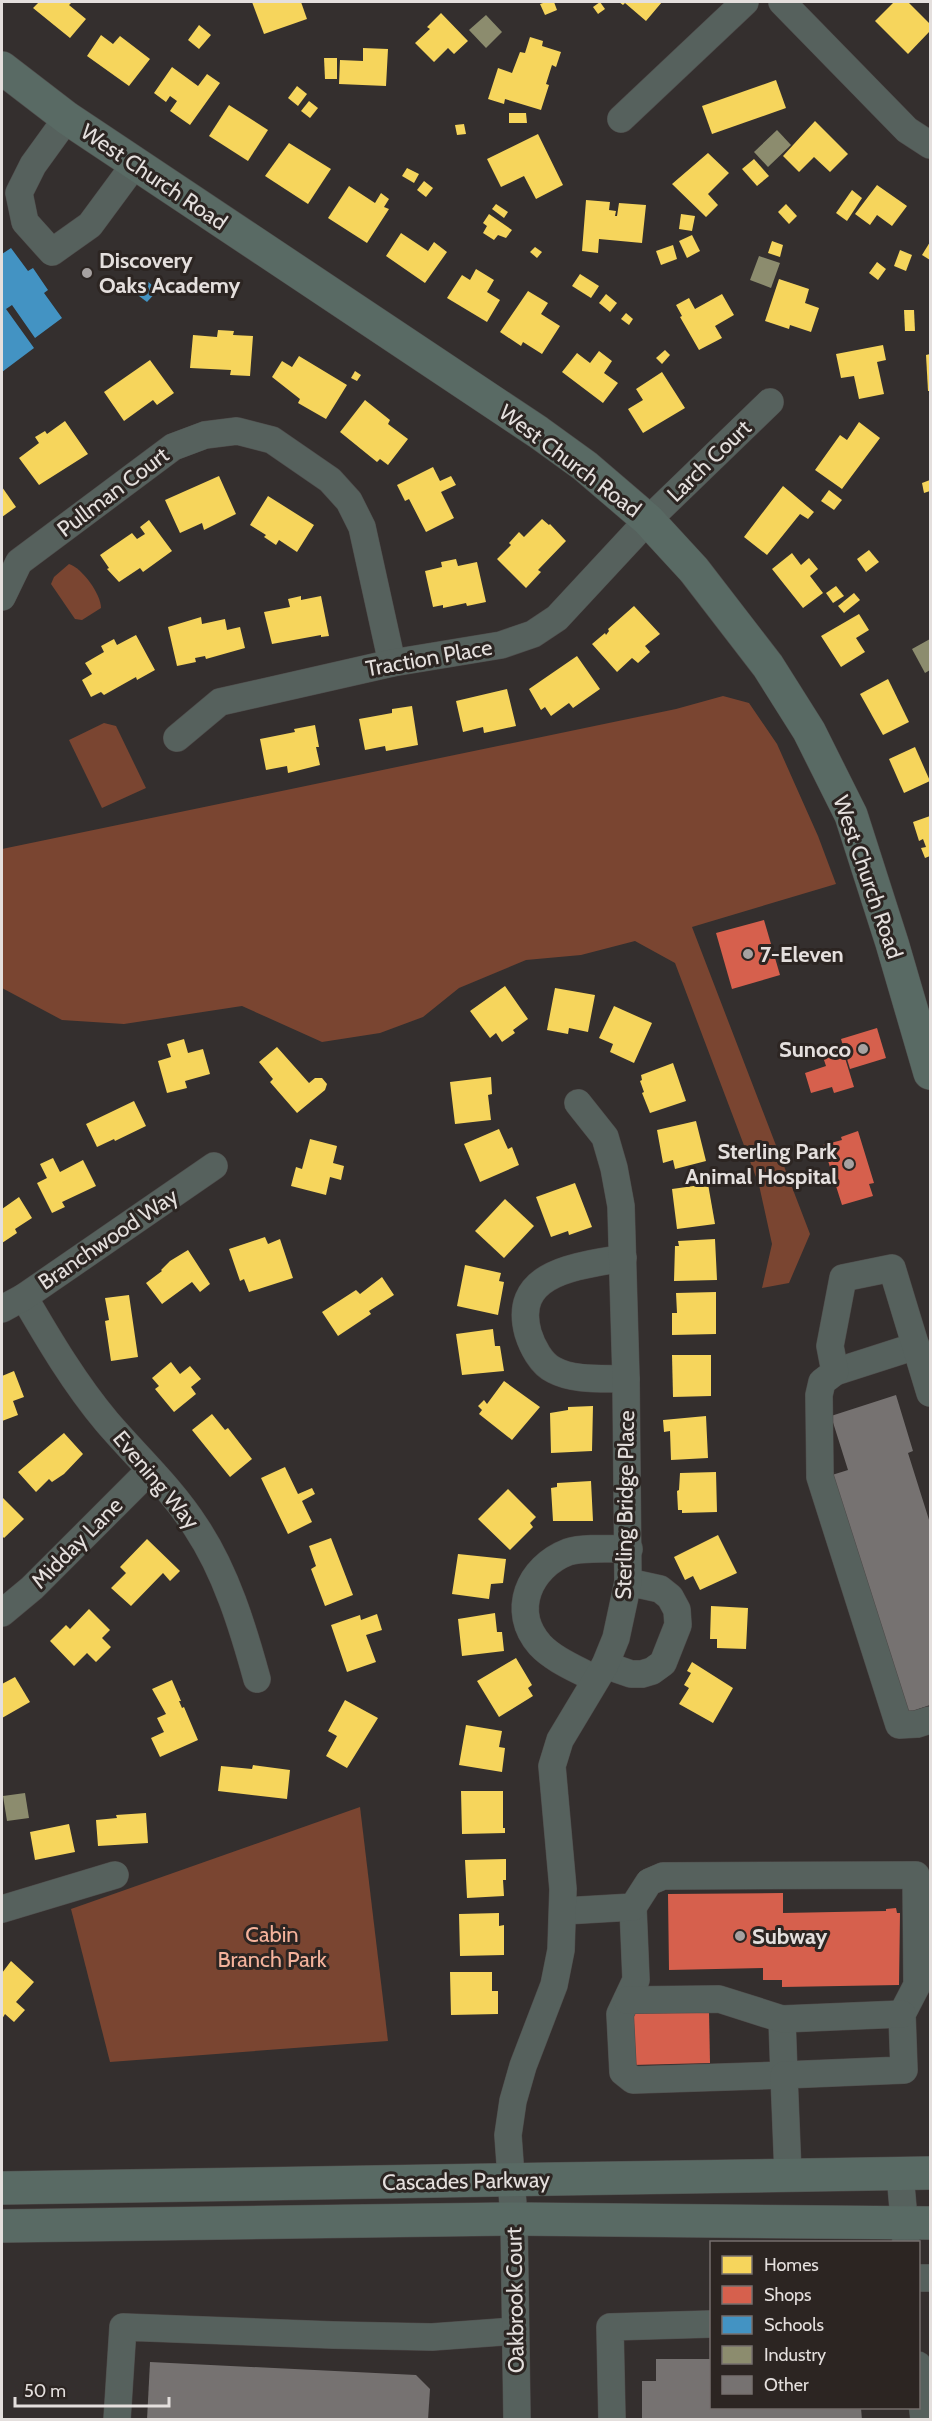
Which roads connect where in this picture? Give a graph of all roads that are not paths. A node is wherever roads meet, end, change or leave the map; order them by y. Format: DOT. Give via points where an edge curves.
graph roads {
  1 [pos="745,2"];
  2 [pos="782,2"];
  3 [pos="2,68"];
  4 [pos="67,118"];
  5 [pos="621,119"];
  6 [pos="930,145"];
  7 [pos="135,164"];
  8 [pos="770,402"];
  9 [pos="648,520"];
  10 [pos="2,597"];
  11 [pos="392,663"];
  12 [pos="177,738"];
  13 [pos="930,1073"];
  14 [pos="578,1103"];
  15 [pos="214,1166"];
  16 [pos="622,1258"];
  17 [pos="13,1303"];
  18 [pos="916,1346"];
  19 [pos="835,1372"];
  20 [pos="626,1379"];
  21 [pos="930,1393"];
  22 [pos="150,1470"];
  23 [pos="629,1549"];
  24 [pos="628,1582"];
  25 [pos="2,1613"];
  26 [pos="600,1672"];
  27 [pos="257,1679"];
  28 [pos="930,1719"];
  29 [pos="115,1875"];
  30 [pos="633,1907"];
  31 [pos="2,1909"];
  32 [pos="564,1911"];
  33 [pos="627,2000"];
  34 [pos="902,2014"];
  35 [pos="782,2019"];
  36 [pos="784,2075"];
  37 [pos="915,2173"];
  38 [pos="788,2175"];
  39 [pos="512,2180"];
  40 [pos="2,2188"];
  41 [pos="514,2219"];
  42 [pos="2,2226"];
  43 [pos="914,2230"];
  44 [pos="710,2324"];
  45 [pos="515,2331"];
  46 [pos="920,2383"];
  47 [pos="117,2420"];
  48 [pos="517,2420"];
  49 [pos="612,2420"];
  50 [pos="924,2420"];
  1 -- 5 [label="street"];
  2 -- 6 [label="street" via="907,130"];
  3 -- 4 [label="main road, West Church Road"];
  4 -- 7 [label="main road, West Church Road"];
  4 -- 7 [label="street" via="33,165 19,193 25,222 52,252 90,225"];
  7 -- 9 [label="main road, West Church Road" via="538,432"];
  8 -- 9 [label="street, Larch Court"];
  9 -- 11 [label="street, Traction Place" via="557,618 533,634 501,645"];
  9 -- 13 [label="main road, West Church Road" via="694,570 768,666 809,731 851,815"];
  10 -- 11 [label="street, Pullman Court" via="19,562 173,447 205,435 237,432 272,440 330,480 349,501 362,527"];
  11 -- 12 [label="street, Traction Place" via="220,702"];
  14 -- 16 [label="street, Sterling Bridge Place" via="605,1137 614,1168 621,1206"];
  15 -- 17 [label="street, Branchwood Way"];
  16 -- 20 [label="street, Sterling Bridge Place"];
  16 -- 20 [label="street" via="574,1266 544,1281 533,1290 525,1322 534,1348 551,1370 566,1375"];
  17 -- 22 [label="street, Evening Way"];
  18 -- 19 [label="street"];
  18 -- 19 [label="street" via="892,1268 843,1278 830,1346"];
  18 -- 21 [label="street"];
  19 -- 28 [label="street" via="822,1382 819,1395 820,1478 899,1725"];
  20 -- 23 [label="street, Sterling Bridge Place"];
  22 -- 25 [label="street, Midday Lane"];
  22 -- 27 [label="street, Evening Way" via="197,1527 216,1562"];
  23 -- 24 [label="street, Sterling Bridge Place"];
  23 -- 26 [label="street" via="571,1551 541,1569 526,1594 529,1629 541,1646 555,1658"];
  24 -- 26 [label="street, Sterling Bridge Place" via="616,1638"];
  24 -- 26 [label="street" via="660,1589 677,1610 678,1625 663,1664 652,1671"];
  26 -- 32 [label="street, Sterling Bridge Place" via="560,1740 552,1766"];
  29 -- 31 [label="street"];
  30 -- 32 [label="street"];
  30 -- 33 [label="street" via="636,1980"];
  30 -- 34 [label="street" via="649,1882 663,1876 916,1875 917,1985"];
  32 -- 39 [label="street, Sterling Bridge Place" via="554,1985 513,2101 508,2135"];
  33 -- 35 [label="street" via="719,1999"];
  33 -- 36 [label="street" via="620,2014 623,2072 633,2080"];
  34 -- 35 [label="street"];
  34 -- 36 [label="street" via="904,2070"];
  35 -- 36 [label="street"];
  36 -- 38 [label="street"];
  37 -- 38 [label="main road, Cascades Parkway"];
  37 -- 43 [label="street"];
  38 -- 39 [label="main road, Cascades Parkway"];
  39 -- 40 [label="main road, Cascades Parkway"];
  39 -- 41 [label="street, Oakbrook Court"];
  41 -- 42 [label="main road, Cascades Parkway"];
  41 -- 43 [label="main road, Cascades Parkway"];
  41 -- 45 [label="street, Oakbrook Court"];
  44 -- 49 [label="street" via="610,2327"];
  45 -- 47 [label="street" via="432,2337 123,2327"];
  45 -- 48 [label="street, Oakbrook Court"];
  46 -- 50 [label="street"];
}
